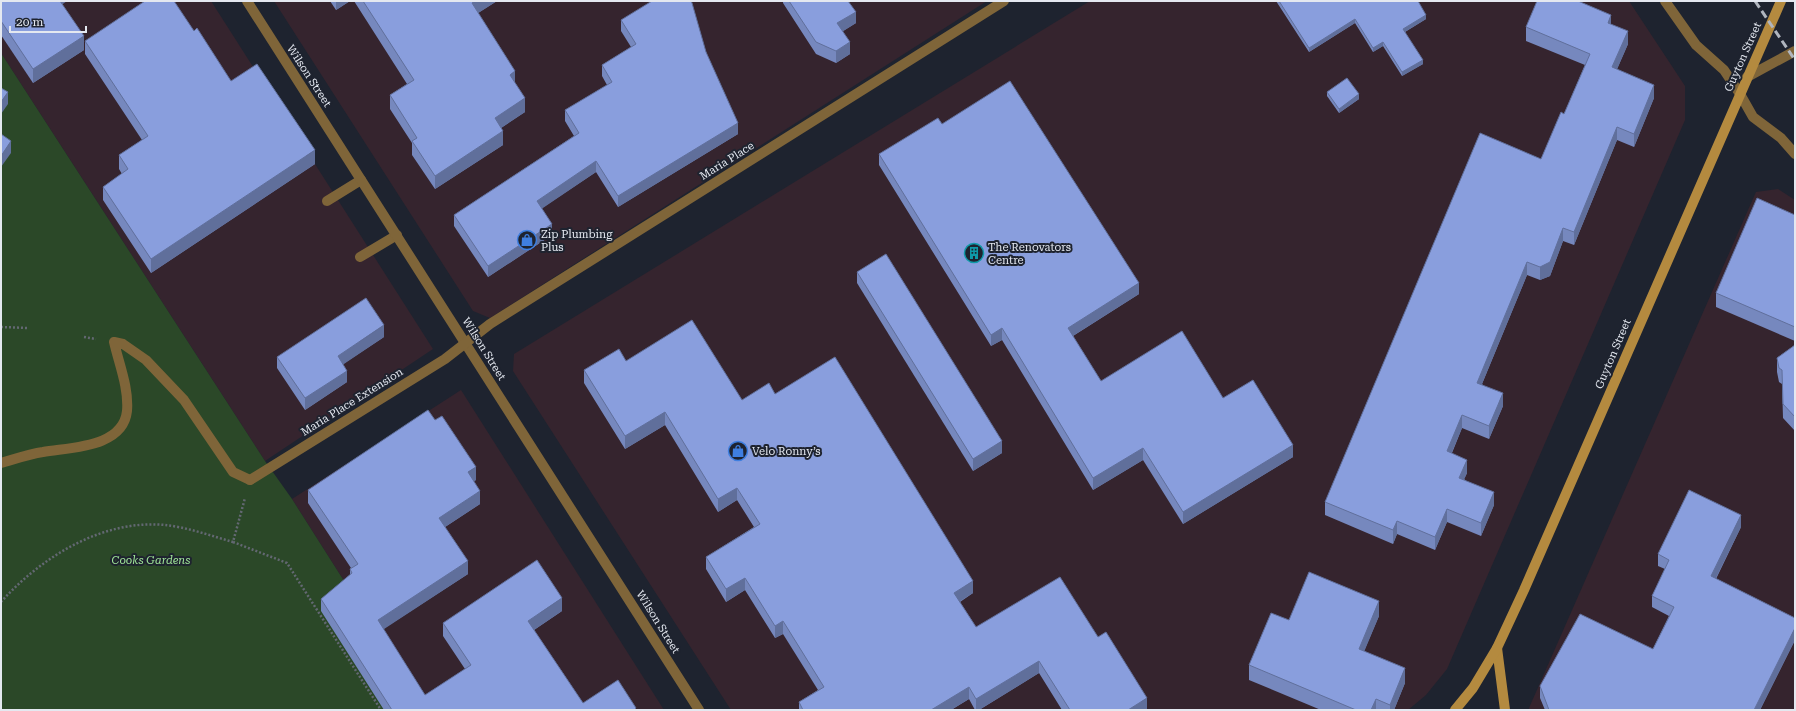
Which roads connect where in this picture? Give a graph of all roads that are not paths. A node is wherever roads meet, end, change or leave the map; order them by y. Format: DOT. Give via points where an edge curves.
graph roads {
  1 [pos="247,1"];
  2 [pos="1004,1"];
  3 [pos="1665,1"];
  4 [pos="1781,1"];
  5 [pos="1795,51"];
  6 [pos="1747,77"];
  7 [pos="1740,94"];
  8 [pos="1795,154"];
  9 [pos="361,180"];
  10 [pos="327,201"];
  11 [pos="397,236"];
  12 [pos="360,257"];
  13 [pos="465,343"];
  14 [pos="1,463"];
  15 [pos="1497,648"];
  16 [pos="699,710"];
  17 [pos="1455,710"];
  18 [pos="1505,710"];
  1 -- 9 [label="street, Wilson Street"];
  2 -- 13 [label="street, Maria Place" via="490,324"];
  3 -- 7 [label="street" via="1696,45 1724,70"];
  4 -- 6 [label="main road, Guyton Street"];
  5 -- 6 [label="street"];
  6 -- 7 [label="main road, Guyton Street"];
  7 -- 8 [label="street" via="1753,117 1781,138"];
  7 -- 15 [label="main road, Guyton Street"];
  9 -- 10 [label="street"];
  9 -- 11 [label="street, Wilson Street"];
  11 -- 12 [label="street"];
  11 -- 13 [label="street, Wilson Street"];
  13 -- 14 [label="street, Maria Place Extension" via="445,359 250,480 233,472 184,400 146,360 123,344 114,342 126,392 127,411 123,426 90,446 41,452"];
  13 -- 16 [label="street, Wilson Street"];
  15 -- 17 [label="main road, Guyton Street"];
  15 -- 18 [label="main road"];
}
